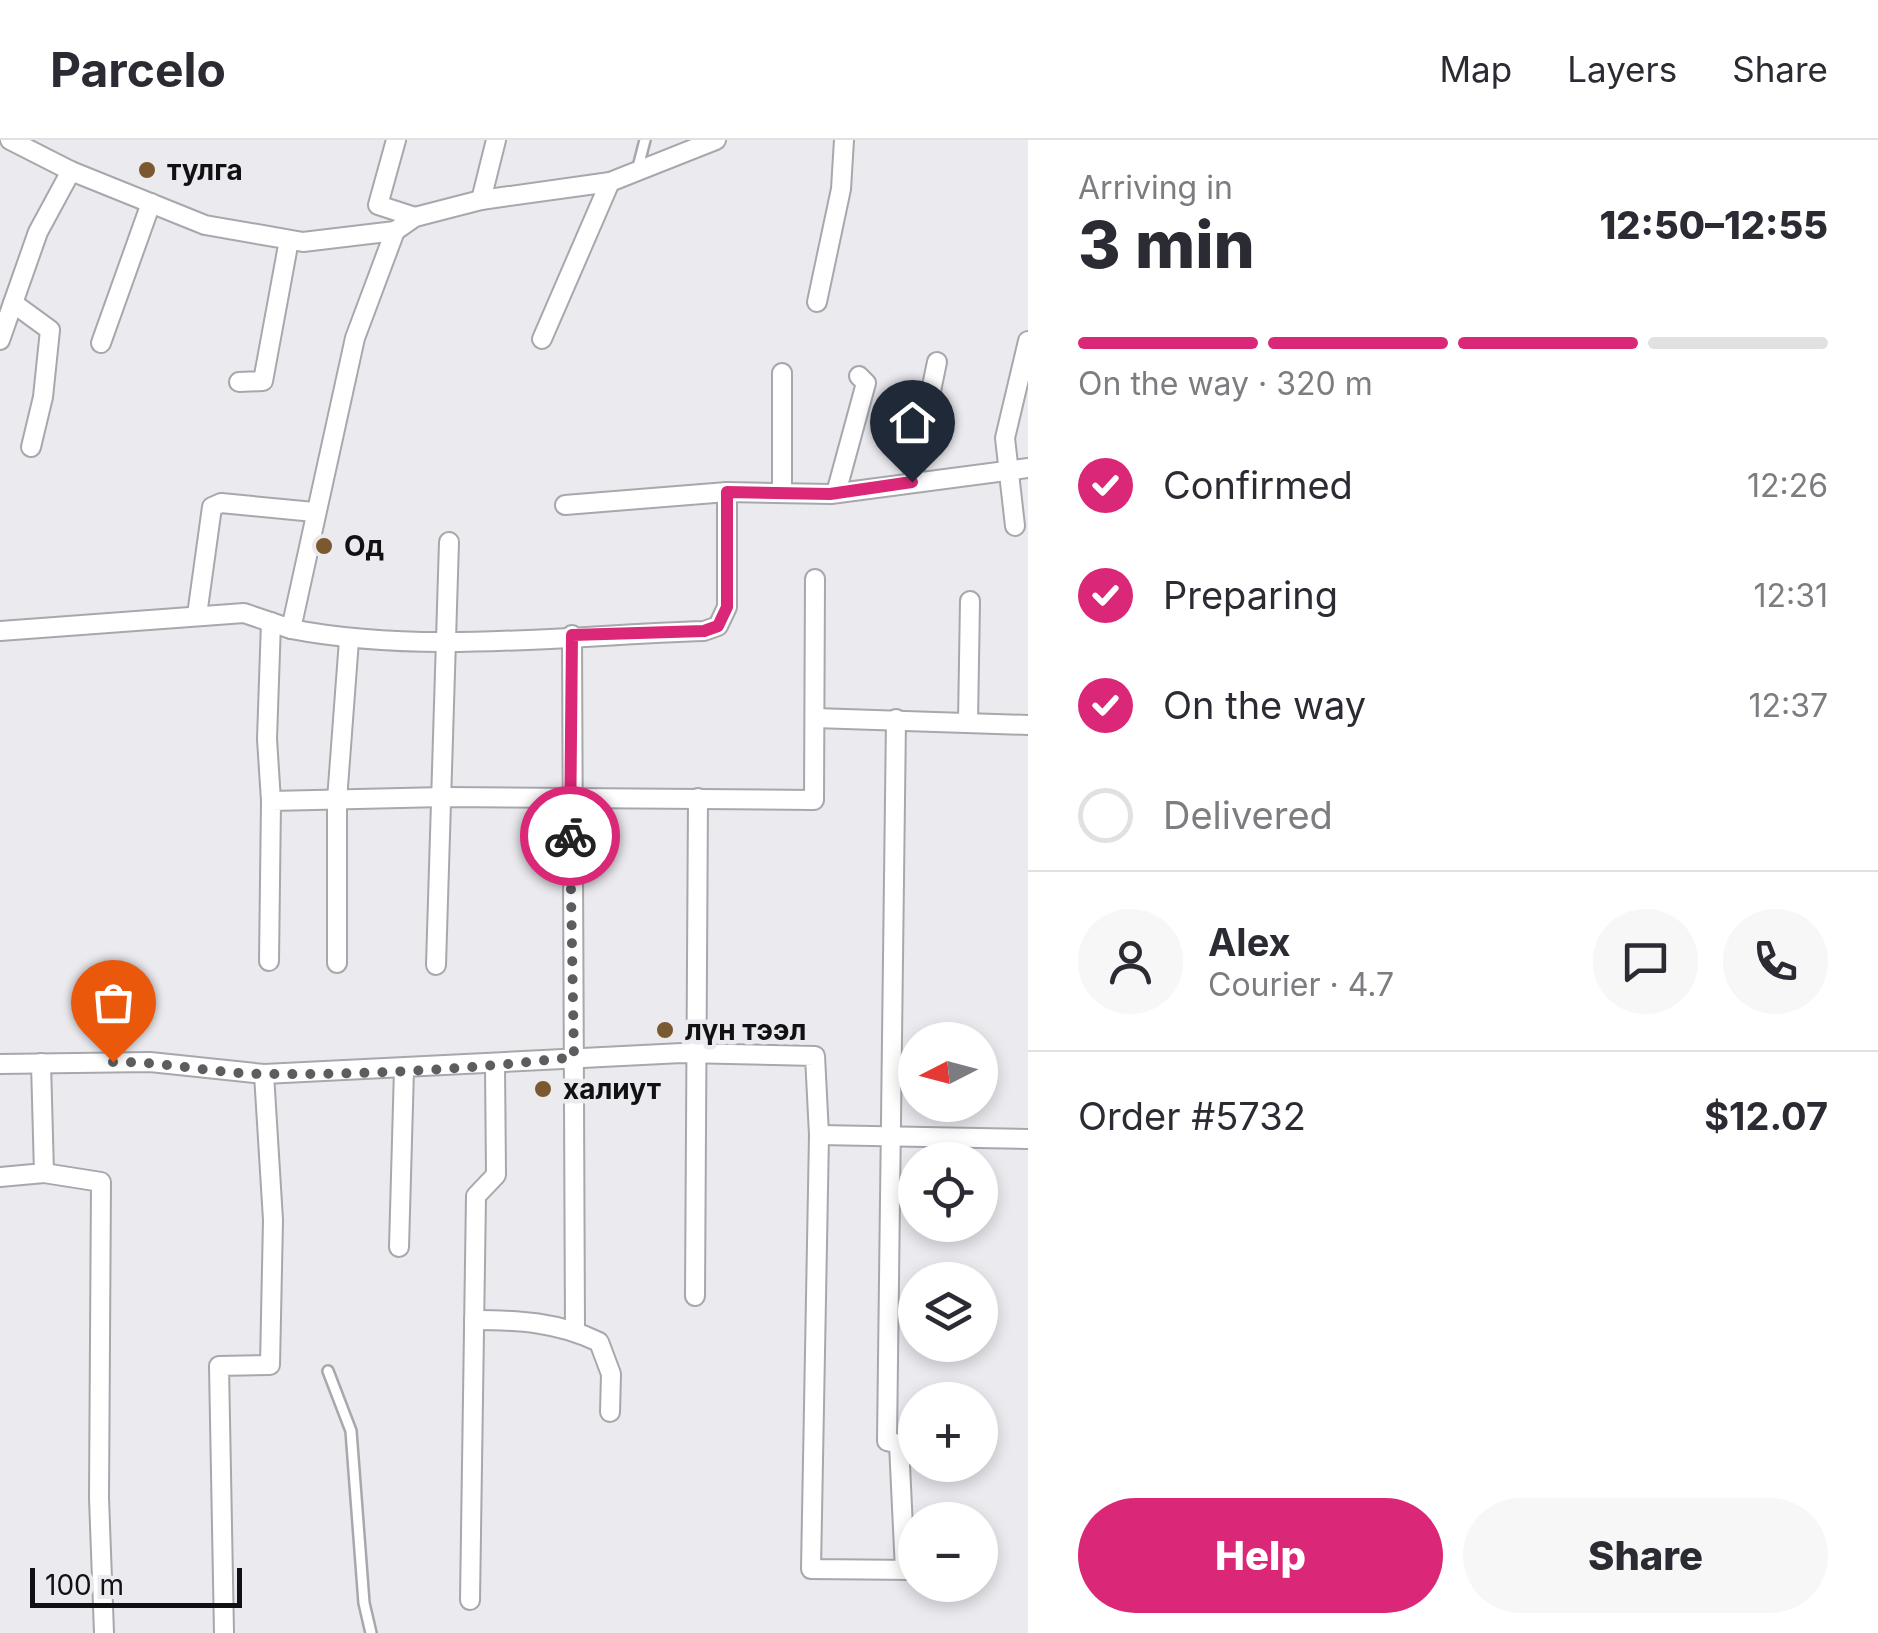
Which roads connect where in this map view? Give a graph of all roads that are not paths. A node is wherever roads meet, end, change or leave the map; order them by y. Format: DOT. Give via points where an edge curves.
graph roads {
  1 [pos="10,140"];
  2 [pos="396,140"];
  3 [pos="496,140"];
  4 [pos="645,140"];
  5 [pos="716,140"];
  6 [pos="844,140"];
  7 [pos="687,146"];
  8 [pos="71,171"];
  9 [pos="638,173"];
  10 [pos="610,182"];
  11 [pos="481,200"];
  12 [pos="151,203"];
  13 [pos="415,216"];
  14 [pos="396,231"];
  15 [pos="288,240"];
  16 [pos="817,302"];
  17 [pos="13,303"];
  18 [pos="542,339"];
  19 [pos="0,340"];
  20 [pos="1028,341"];
  21 [pos="101,343"];
  22 [pos="937,362"];
  23 [pos="782,372"];
  24 [pos="859,376"];
  25 [pos="239,382"];
  26 [pos="31,447"];
  27 [pos="1028,468"];
  28 [pos="1006,470"];
  29 [pos="912,482"];
  30 [pos="727,492"];
  31 [pos="782,493"];
  32 [pos="836,493"];
  33 [pos="565,505"];
  34 [pos="314,512"];
  35 [pos="1015,526"];
  36 [pos="449,542"];
  37 [pos="815,580"];
  38 [pos="970,601"];
  39 [pos="197,615"];
  40 [pos="271,622"];
  41 [pos="291,629"];
  42 [pos="0,631"];
  43 [pos="572,635"];
  44 [pos="349,640"];
  45 [pos="445,641"];
  46 [pos="816,718"];
  47 [pos="896,719"];
  48 [pos="968,722"];
  49 [pos="1028,726"];
  50 [pos="444,797"];
  51 [pos="570,798"];
  52 [pos="698,798"];
  53 [pos="337,800"];
  54 [pos="271,801"];
  55 [pos="269,961"];
  56 [pos="337,962"];
  57 [pos="436,965"];
  58 [pos="697,1053"];
  59 [pos="574,1057"];
  60 [pos="41,1063"];
  61 [pos="0,1064"];
  62 [pos="495,1066"];
  63 [pos="404,1069"];
  64 [pos="264,1074"];
  65 [pos="819,1135"];
  66 [pos="889,1136"];
  67 [pos="1028,1139"];
  68 [pos="44,1173"];
  69 [pos="0,1176"];
  70 [pos="399,1247"];
  71 [pos="695,1296"];
  72 [pos="474,1320"];
  73 [pos="575,1330"];
  74 [pos="328,1372"];
  75 [pos="610,1412"];
  76 [pos="904,1502"];
  77 [pos="898,1570"];
  78 [pos="470,1600"];
  79 [pos="104,1633"];
  80 [pos="224,1633"];
  81 [pos="372,1633"];
  1 -- 8 [label="street"];
  2 -- 13 [label="street" via="378,205"];
  3 -- 11 [label="street"];
  4 -- 9 [label="lane"];
  5 -- 7 [label="street"];
  6 -- 16 [label="street" via="842,189"];
  7 -- 9 [label="street"];
  8 -- 12 [label="street"];
  8 -- 17 [label="street" via="38,232"];
  9 -- 10 [label="street"];
  10 -- 11 [label="street"];
  10 -- 18 [label="street"];
  11 -- 13 [label="street"];
  12 -- 15 [label="street" via="206,225"];
  12 -- 21 [label="street"];
  13 -- 14 [label="street"];
  14 -- 15 [label="street"];
  14 -- 34 [label="street" via="355,338"];
  15 -- 25 [label="street" via="262,381"];
  17 -- 19 [label="street"];
  17 -- 26 [label="street" via="50,330"];
  20 -- 28 [label="street" via="1005,438"];
  22 -- 29 [label="street"];
  23 -- 31 [label="street"];
  24 -- 32 [label="street" via="866,382 862,404"];
  27 -- 28 [label="street"];
  28 -- 29 [label="street"];
  28 -- 35 [label="street"];
  29 -- 32 [label="street"];
  30 -- 31 [label="street"];
  30 -- 33 [label="street"];
  30 -- 43 [label="street" via="727,607 718,626"];
  31 -- 32 [label="street"];
  34 -- 39 [label="street" via="212,507"];
  34 -- 41 [label="street"];
  36 -- 45 [label="street"];
  37 -- 46 [label="street"];
  38 -- 48 [label="street"];
  39 -- 40 [label="street" via="244,613"];
  39 -- 42 [label="street"];
  40 -- 41 [label="street"];
  40 -- 54 [label="street"];
  41 -- 44 [label="street"];
  43 -- 45 [label="street"];
  43 -- 51 [label="street"];
  44 -- 45 [label="street"];
  44 -- 53 [label="street"];
  45 -- 50 [label="street"];
  46 -- 47 [label="street"];
  46 -- 52 [label="street" via="814,800"];
  47 -- 48 [label="street"];
  47 -- 66 [label="street"];
  48 -- 49 [label="street"];
  50 -- 51 [label="street"];
  50 -- 53 [label="street"];
  50 -- 57 [label="street"];
  51 -- 52 [label="street"];
  51 -- 59 [label="street"];
  52 -- 58 [label="street"];
  53 -- 54 [label="street"];
  53 -- 56 [label="street"];
  54 -- 55 [label="street"];
  58 -- 59 [label="street"];
  58 -- 65 [label="street" via="815,1056"];
  58 -- 71 [label="street"];
  59 -- 62 [label="street"];
  59 -- 73 [label="street"];
  60 -- 61 [label="street"];
  60 -- 64 [label="street" via="150,1062"];
  60 -- 68 [label="street"];
  62 -- 63 [label="street"];
  62 -- 72 [label="street" via="496,1175 476,1196"];
  63 -- 64 [label="street"];
  63 -- 70 [label="street"];
  64 -- 80 [label="street" via="273,1220 270,1365 220,1366"];
  65 -- 66 [label="street"];
  65 -- 77 [label="street" via="811,1569"];
  66 -- 67 [label="street"];
  66 -- 76 [label="street" via="887,1440 899,1444"];
  68 -- 69 [label="street"];
  68 -- 79 [label="street" via="101,1182"];
  72 -- 73 [label="street" via="525,1320"];
  72 -- 78 [label="street"];
  73 -- 75 [label="street" via="599,1342 611,1374"];
  74 -- 81 [label="lane" via="351,1432"];
}
